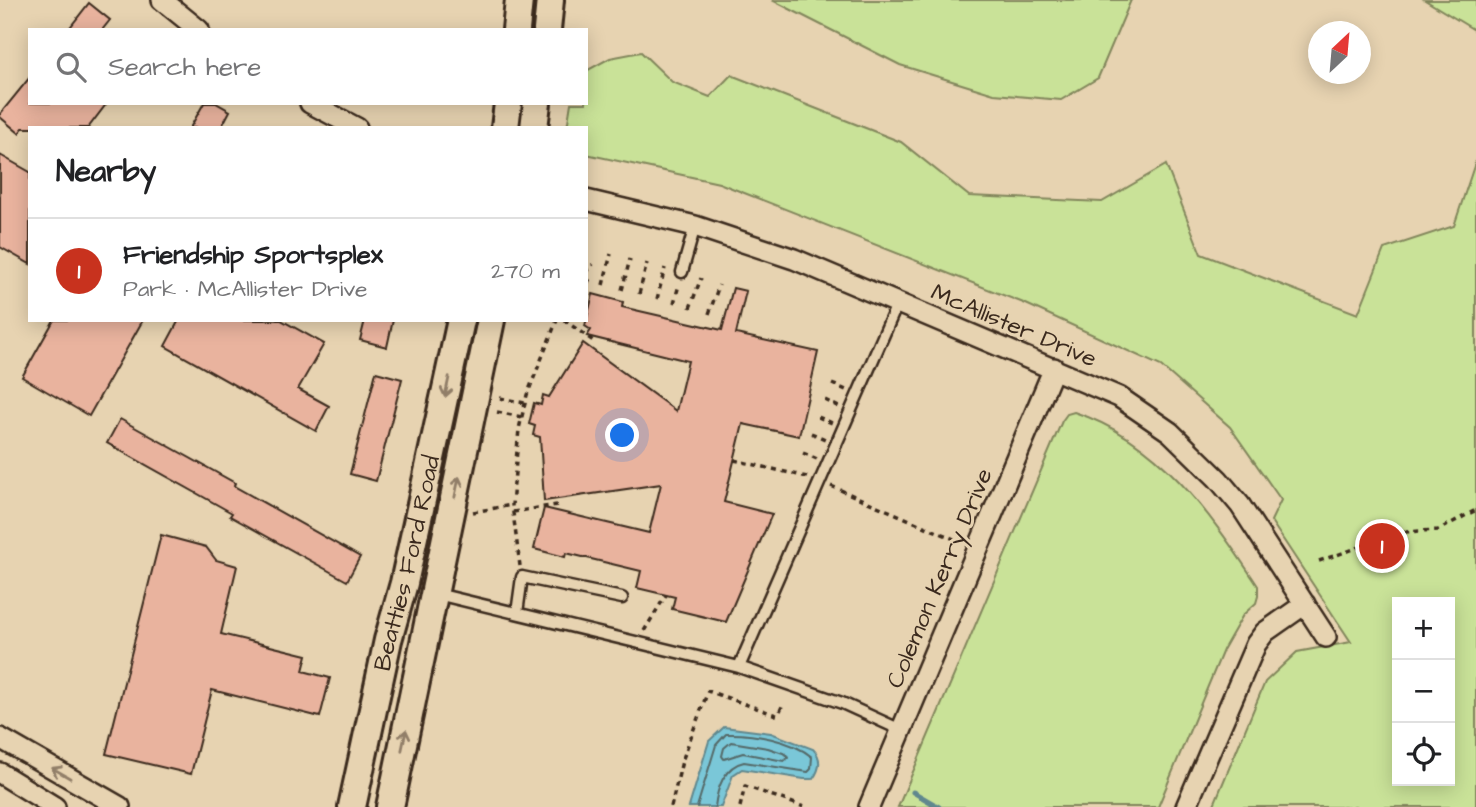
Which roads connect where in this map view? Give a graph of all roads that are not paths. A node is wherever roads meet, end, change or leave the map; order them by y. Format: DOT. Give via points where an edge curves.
graph roads {
  1 [pos="519,0"];
  2 [pos="550,0"];
  3 [pos="167,2"];
  4 [pos="197,28"];
  5 [pos="516,28"];
  6 [pos="547,28"];
  7 [pos="314,105"];
  8 [pos="508,105"];
  9 [pos="537,105"];
  10 [pos="353,126"];
  11 [pos="505,126"];
  12 [pos="534,126"];
  13 [pos="588,200"];
  14 [pos="695,226"];
  15 [pos="682,272"];
  16 [pos="898,302"];
  17 [pos="461,322"];
  18 [pos="491,322"];
  19 [pos="1054,368"];
  20 [pos="435,594"];
  21 [pos="622,598"];
  22 [pos="1305,604"];
  23 [pos="517,613"];
  24 [pos="1326,637"];
  25 [pos="739,667"];
  26 [pos="901,730"];
  27 [pos="8,743"];
  28 [pos="1,773"];
  29 [pos="55,807"];
  30 [pos="120,807"];
  31 [pos="352,807"];
  32 [pos="390,807"];
  33 [pos="869,807"];
  34 [pos="1186,807"];
  1 -- 5 [label="main road"];
  2 -- 6 [label="main road"];
  3 -- 4 [label="street"];
  7 -- 10 [label="street"];
  8 -- 11 [label="main road"];
  9 -- 12 [label="main road"];
  13 -- 14 [label="street, McAllister Drive"];
  14 -- 15 [label="lane"];
  14 -- 16 [label="street, McAllister Drive" via="794,259"];
  16 -- 19 [label="street, McAllister Drive"];
  16 -- 25 [label="lane"];
  17 -- 31 [label="main road, Beatties Ford Road, one-way"];
  20 -- 18 [label="main road, Beatties Ford Road, one-way"];
  19 -- 22 [label="street, McAllister Drive" via="1119,397 1196,455 1240,505"];
  19 -- 26 [label="street, Colemon Kerry Drive"];
  20 -- 23 [label="lane"];
  32 -- 20 [label="main road, Beatties Ford Road, one-way"];
  21 -- 23 [label="lane" via="523,577"];
  22 -- 24 [label="street, McAllister Drive"];
  22 -- 34 [label="street" via="1256,644"];
  23 -- 25 [label="lane"];
  25 -- 26 [label="lane" via="842,703"];
  26 -- 33 [label="street, Colemon Kerry Drive"];
  27 -- 28 [label="street"];
  30 -- 27 [label="street, one-way"];
  28 -- 29 [label="street"];
}
